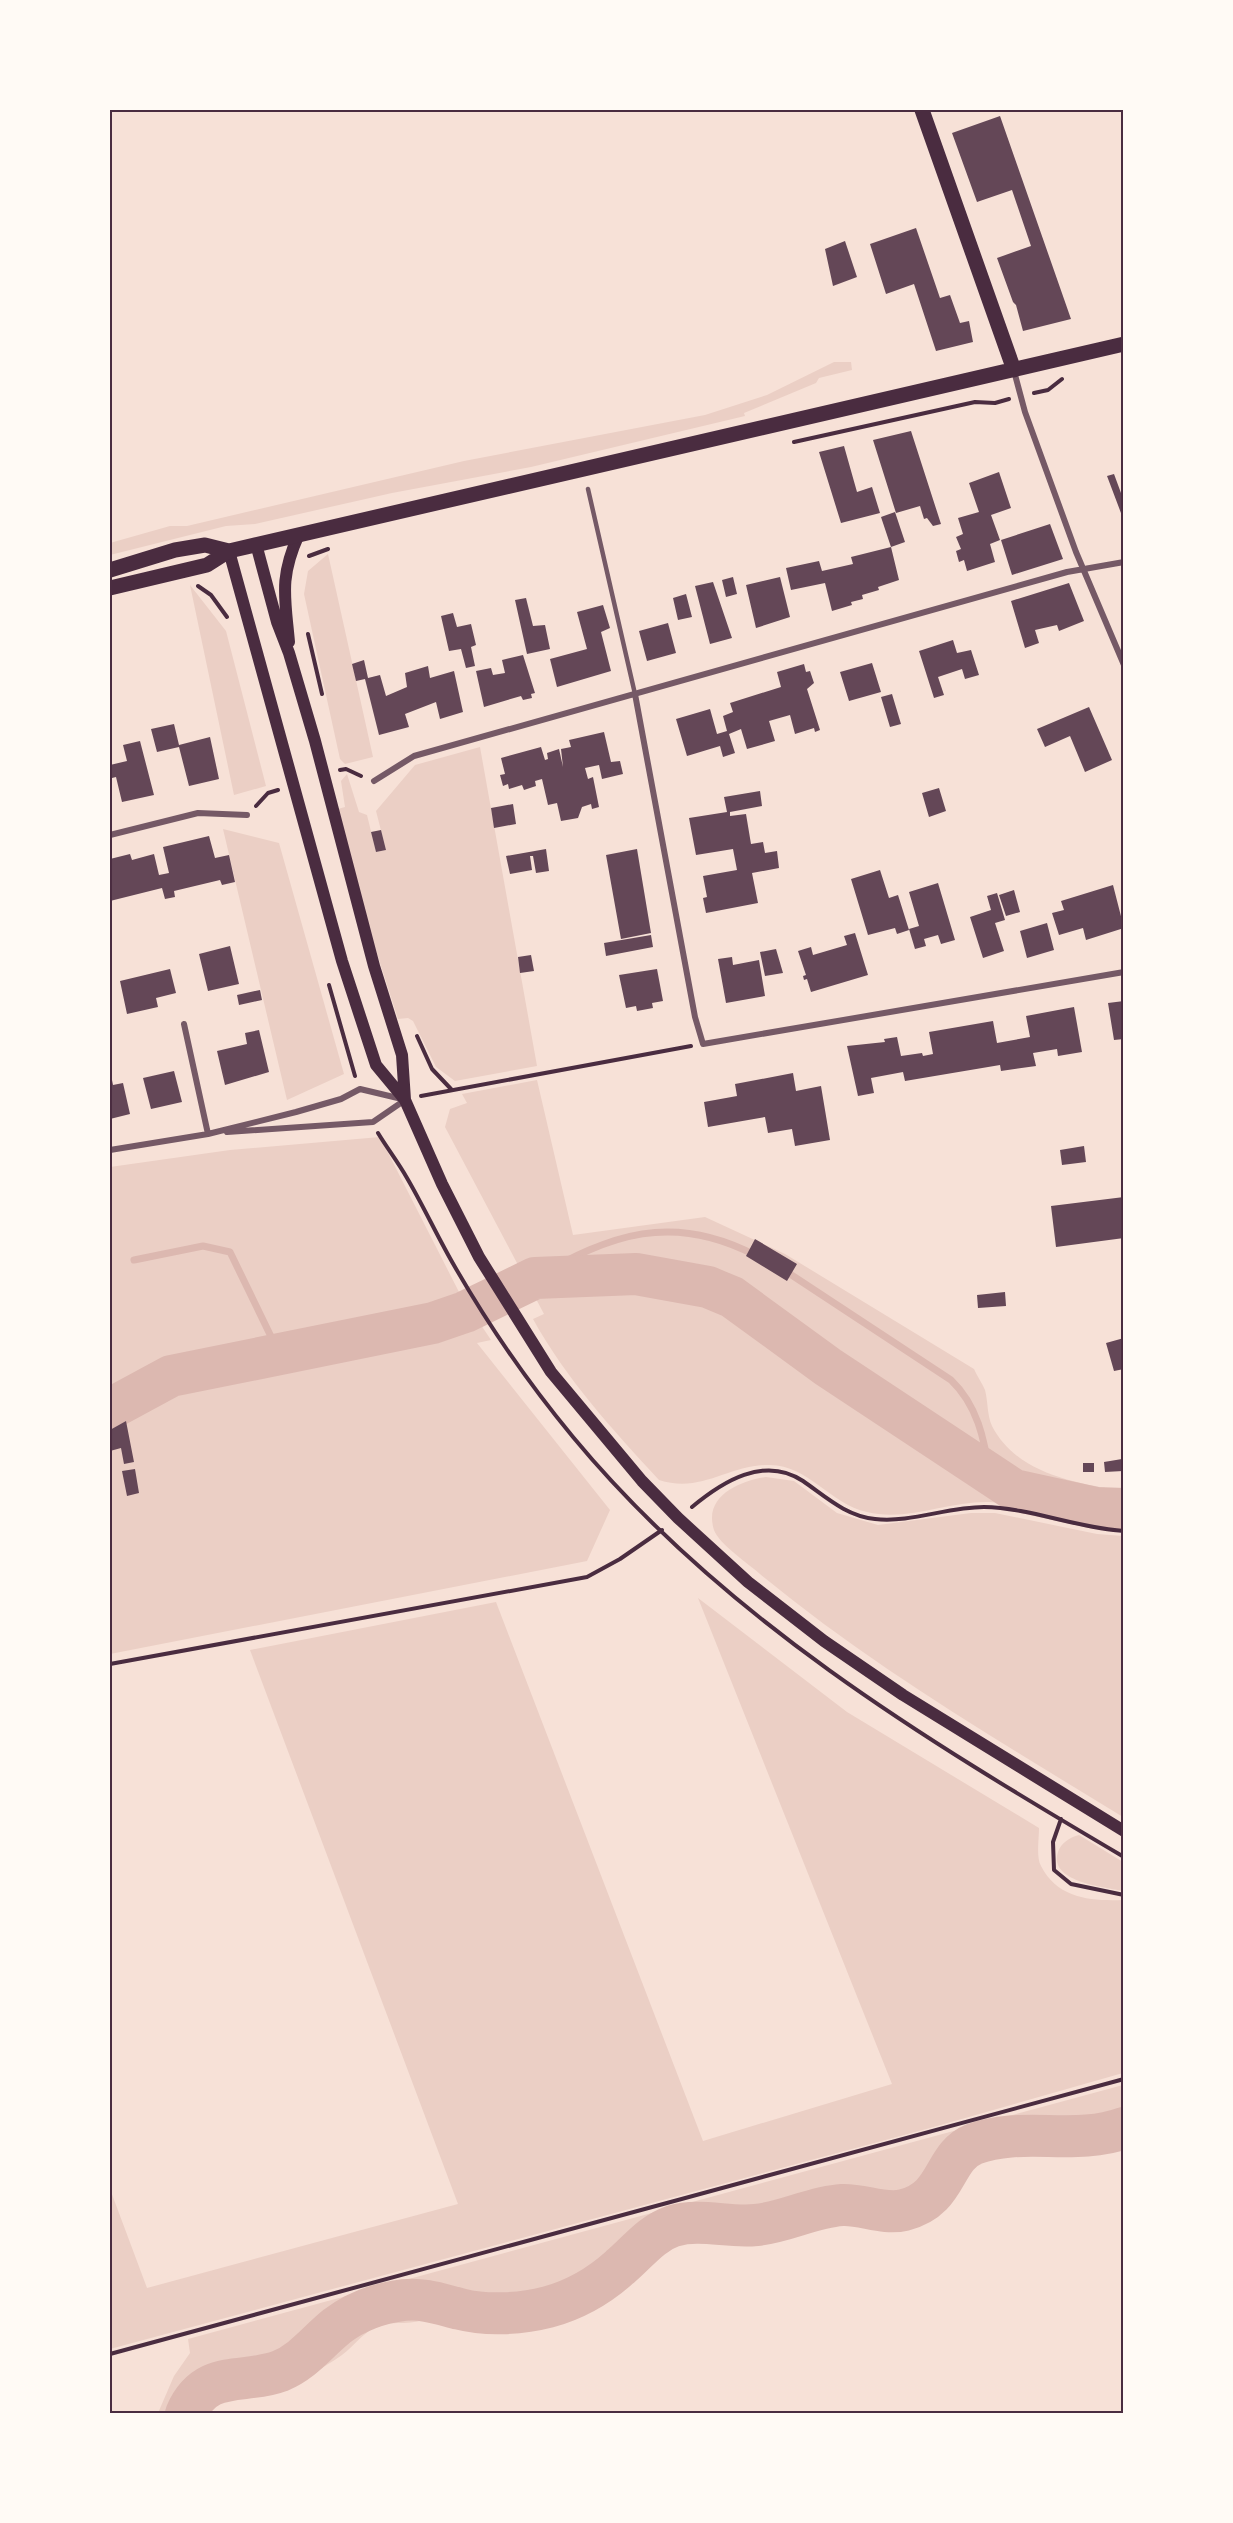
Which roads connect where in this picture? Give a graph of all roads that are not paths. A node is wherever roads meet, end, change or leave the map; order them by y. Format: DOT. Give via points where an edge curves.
graph roads {
  1 [pos="922,110"];
  2 [pos="1124,344"];
  3 [pos="1014,370"];
  4 [pos="588,489"];
  5 [pos="299,534"];
  6 [pos="256,544"];
  7 [pos="229,551"];
  8 [pos="1124,562"];
  9 [pos="110,570"];
  10 [pos="1082,570"];
  11 [pos="110,588"];
  12 [pos="289,653"];
  13 [pos="1124,665"];
  14 [pos="635,694"];
  15 [pos="374,781"];
  16 [pos="247,815"];
  17 [pos="110,835"];
  18 [pos="1124,972"];
  19 [pos="184,1024"];
  20 [pos="405,1100"];
  21 [pos="208,1134"];
  22 [pos="110,1150"];
  23 [pos="1124,1831"];
  1 -- 3 [label="main road"];
  2 -- 3 [label="main road"];
  3 -- 5 [label="main road"];
  3 -- 10 [label="street" via="1025,412"];
  4 -- 14 [label="lane"];
  5 -- 6 [label="main road"];
  5 -- 12 [label="main road" via="287,560 283,586"];
  6 -- 7 [label="main road"];
  6 -- 12 [label="main road"];
  7 -- 9 [label="main road" via="205,545"];
  7 -- 11 [label="main road" via="207,565"];
  7 -- 20 [label="main road" via="354,1002 376,1065"];
  8 -- 10 [label="street"];
  10 -- 13 [label="street"];
  10 -- 14 [label="street"];
  12 -- 20 [label="main road" via="402,1055"];
  14 -- 15 [label="street" via="414,756"];
  14 -- 18 [label="street" via="703,1044"];
  16 -- 17 [label="street" via="198,813"];
  19 -- 21 [label="street"];
  20 -- 21 [label="street" via="372,1122"];
  20 -- 21 [label="street" via="360,1089 341,1099"];
  20 -- 23 [label="main road" via="479,1257 520,1326 588,1419 678,1518 748,1582 824,1641 929,1712"];
  21 -- 22 [label="street"];
}
